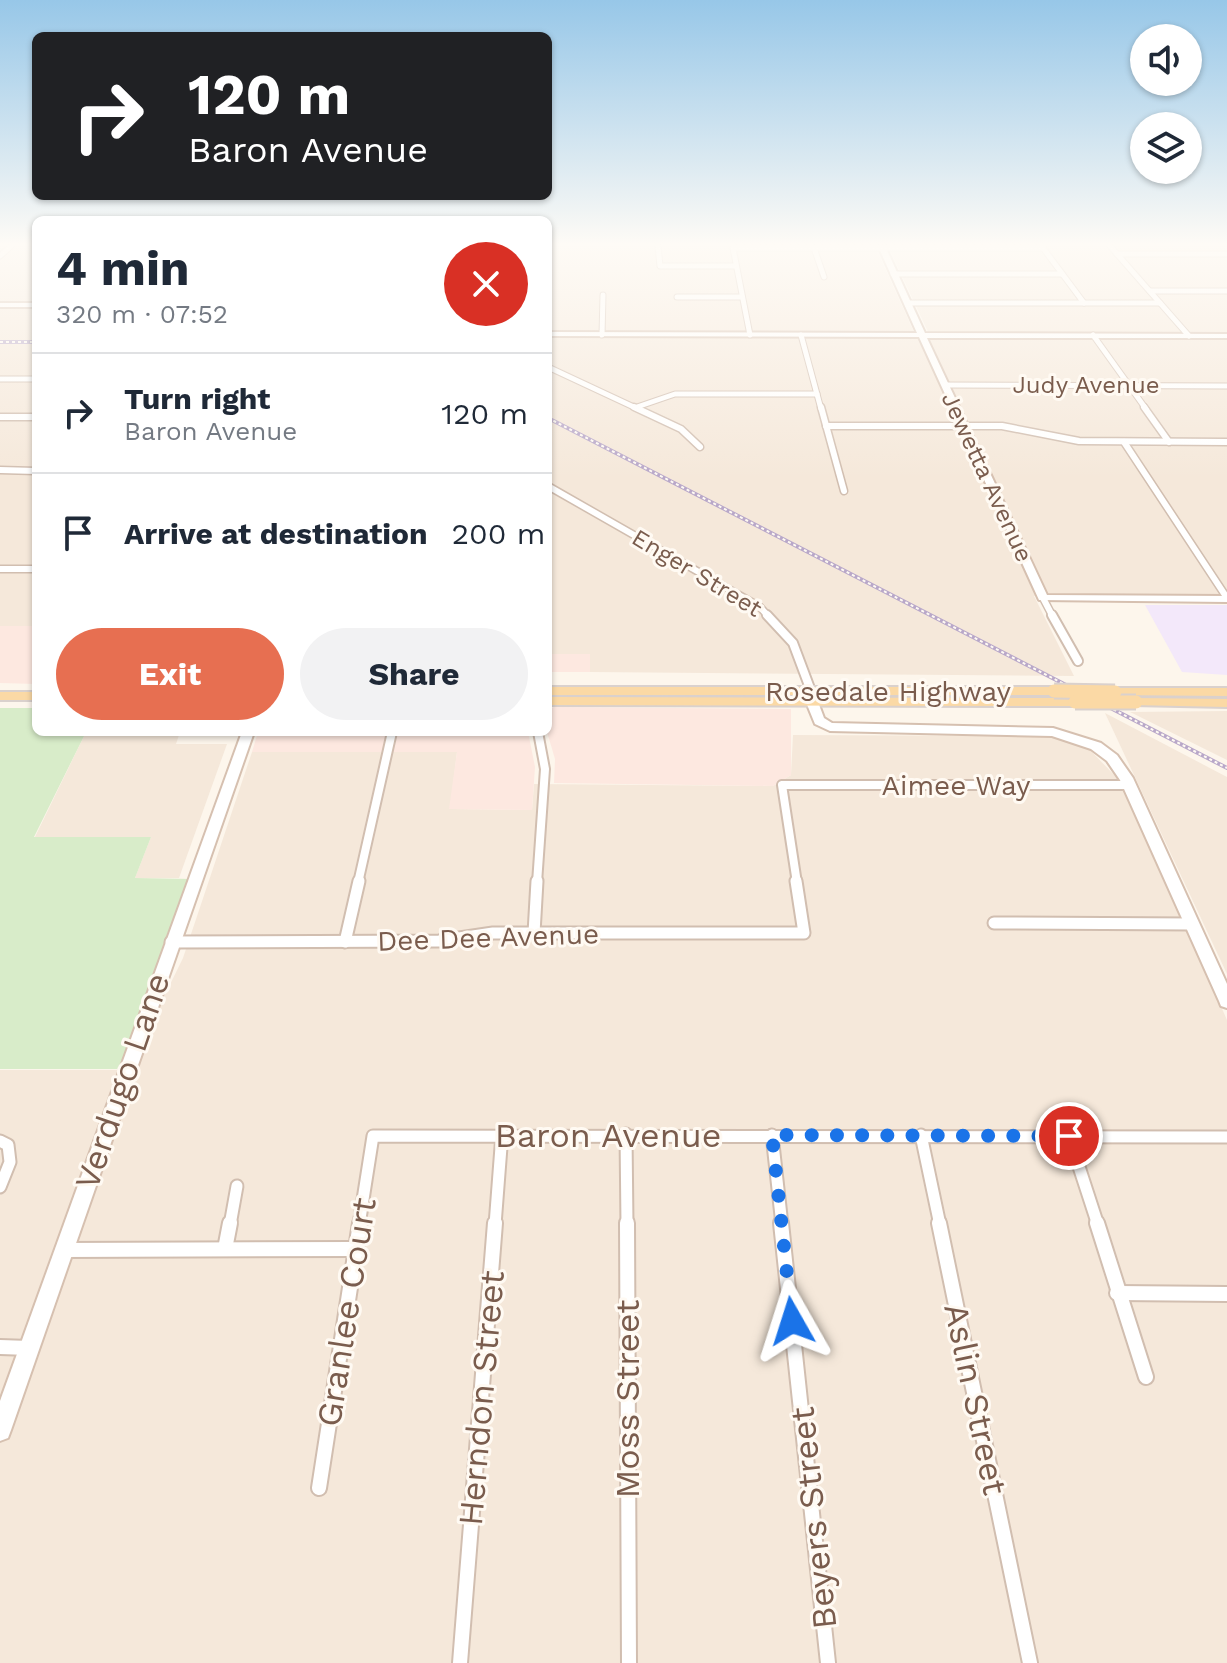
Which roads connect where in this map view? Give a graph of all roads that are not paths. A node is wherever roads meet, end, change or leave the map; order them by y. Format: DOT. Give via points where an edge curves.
graph roads {
  1 [pos="602,324"];
  2 [pos="747,324"];
  3 [pos="916,324"];
  4 [pos="1178,324"];
  5 [pos="749,332"];
  6 [pos="552,334"];
  7 [pos="602,335"];
  8 [pos="801,335"];
  9 [pos="1093,335"];
  10 [pos="922,336"];
  11 [pos="1189,336"];
  12 [pos="1227,336"];
  13 [pos="552,369"];
  14 [pos="0,379"];
  15 [pos="32,379"];
  16 [pos="945,385"];
  17 [pos="1129,386"];
  18 [pos="1227,386"];
  19 [pos="817,394"];
  20 [pos="637,407"];
  21 [pos="0,417"];
  22 [pos="32,417"];
  23 [pos="826,426"];
  24 [pos="963,426"];
  25 [pos="1124,442"];
  26 [pos="1169,442"];
  27 [pos="1227,442"];
  28 [pos="700,447"];
  29 [pos="0,470"];
  30 [pos="32,471"];
  31 [pos="552,488"];
  32 [pos="844,491"];
  33 [pos="0,569"];
  34 [pos="32,569"];
  35 [pos="1043,598"];
  36 [pos="1227,598"];
  37 [pos="1078,661"];
  38 [pos="1227,692"];
  39 [pos="0,696"];
  40 [pos="32,696"];
  41 [pos="552,696"];
  42 [pos="552,696"];
  43 [pos="812,696"];
  44 [pos="1227,703"];
  45 [pos="247,736"];
  46 [pos="391,736"];
  47 [pos="539,736"];
  48 [pos="1130,785"];
  49 [pos="994,923"];
  50 [pos="1192,924"];
  51 [pos="534,933"];
  52 [pos="804,933"];
  53 [pos="171,942"];
  54 [pos="345,942"];
  55 [pos="1227,1001"];
  56 [pos="502,1134"];
  57 [pos="626,1134"];
  58 [pos="772,1135"];
  59 [pos="921,1135"];
  60 [pos="373,1136"];
  61 [pos="1069,1136"];
  62 [pos="1227,1137"];
  63 [pos="0,1141"];
  64 [pos="237,1186"];
  65 [pos="0,1187"];
  66 [pos="225,1249"];
  67 [pos="355,1249"];
  68 [pos="63,1250"];
  69 [pos="1117,1293"];
  70 [pos="1227,1294"];
  71 [pos="0,1347"];
  72 [pos="29,1348"];
  73 [pos="1146,1377"];
  74 [pos="0,1430"];
  75 [pos="319,1488"];
  76 [pos="460,1663"];
  77 [pos="629,1663"];
  78 [pos="828,1663"];
  79 [pos="1030,1663"];
  1 -- 7 [label="street"];
  2 -- 5 [label="street"];
  3 -- 10 [label="street, Jewetta Avenue"];
  4 -- 11 [label="street"];
  5 -- 7 [label="street"];
  5 -- 8 [label="street"];
  6 -- 7 [label="street"];
  8 -- 10 [label="street"];
  8 -- 19 [label="street"];
  9 -- 10 [label="street"];
  9 -- 11 [label="street"];
  9 -- 17 [label="street"];
  10 -- 16 [label="street, Jewetta Avenue"];
  11 -- 12 [label="street"];
  13 -- 20 [label="street"];
  14 -- 15 [label="street"];
  16 -- 17 [label="street, Judy Avenue"];
  16 -- 24 [label="street, Jewetta Avenue"];
  17 -- 18 [label="street, Judy Avenue"];
  17 -- 26 [label="street"];
  19 -- 20 [label="street" via="675,394"];
  19 -- 23 [label="street"];
  20 -- 28 [label="street" via="681,429"];
  21 -- 22 [label="street"];
  23 -- 24 [label="street"];
  23 -- 32 [label="street"];
  24 -- 25 [label="street" via="1009,426 1069,440"];
  24 -- 35 [label="street, Jewetta Avenue"];
  25 -- 26 [label="street"];
  25 -- 36 [label="street"];
  26 -- 27 [label="street"];
  29 -- 30 [label="street"];
  31 -- 43 [label="street, Enger Street" via="760,607 793,643"];
  33 -- 34 [label="street"];
  35 -- 36 [label="street"];
  35 -- 37 [label="street, Jewetta Avenue"];
  38 -- 43 [label="main road, Rosedale Highway, bridge"];
  39 -- 40 [label="main road"];
  41 -- 43 [label="main road, Rosedale Highway" via="645,691"];
  42 -- 43 [label="main road, Rosedale Highway" via="716,701"];
  43 -- 44 [label="main road, Rosedale Highway, bridge"];
  43 -- 48 [label="street" via="819,721 834,728 1063,733 1105,752"];
  45 -- 53 [label="street, Verdugo Lane"];
  46 -- 54 [label="street"];
  47 -- 51 [label="street" via="545,769"];
  48 -- 50 [label="street"];
  48 -- 52 [label="street, Aimee Way" via="782,785"];
  49 -- 50 [label="street"];
  50 -- 55 [label="street"];
  51 -- 52 [label="street, Dee Dee Avenue"];
  51 -- 54 [label="street, Dee Dee Avenue"];
  53 -- 54 [label="street, Dee Dee Avenue"];
  53 -- 68 [label="street, Verdugo Lane"];
  56 -- 57 [label="street, Baron Avenue"];
  56 -- 60 [label="street, Baron Avenue"];
  56 -- 76 [label="street, Herndon Street"];
  57 -- 58 [label="street, Baron Avenue"];
  57 -- 77 [label="street, Moss Street"];
  58 -- 59 [label="street, Baron Avenue"];
  58 -- 78 [label="street, Beyers Street"];
  59 -- 61 [label="street, Baron Avenue"];
  59 -- 79 [label="street, Aslin Street"];
  60 -- 67 [label="street, Granlee Court"];
  61 -- 62 [label="street, Baron Avenue"];
  61 -- 69 [label="street"];
  63 -- 65 [label="street" via="11,1153"];
  64 -- 66 [label="street"];
  66 -- 67 [label="street"];
  66 -- 68 [label="street"];
  67 -- 75 [label="street, Granlee Court"];
  68 -- 72 [label="street, Verdugo Lane"];
  69 -- 70 [label="street"];
  69 -- 73 [label="street"];
  71 -- 72 [label="street"];
  72 -- 74 [label="street, Verdugo Lane"];
}
